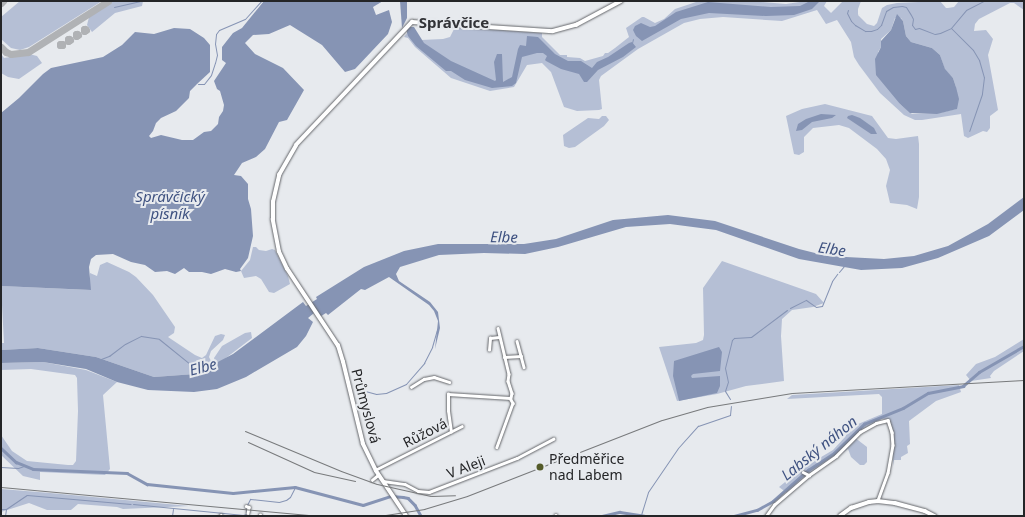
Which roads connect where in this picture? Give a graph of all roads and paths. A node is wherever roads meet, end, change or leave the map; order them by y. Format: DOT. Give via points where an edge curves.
graph roads {
  1 [pos="621,1"];
  2 [pos="498,328"];
  3 [pos="499,337"];
  4 [pos="517,341"];
  5 [pos="489,350"];
  6 [pos="521,356"];
  7 [pos="504,357"];
  8 [pos="524,366"];
  9 [pos="449,382"];
  10 [pos="411,387"];
  11 [pos="510,398"];
  12 [pos="462,426"];
  13 [pos="451,432"];
  14 [pos="553,439"];
  15 [pos="497,447"];
  16 [pos="375,470"];
  17 [pos="802,472"];
  18 [pos="378,474"];
  19 [pos="808,475"];
  20 [pos="372,480"];
  21 [pos="382,480"];
  22 [pos="878,501"];
  23 [pos="247,506"];
  24 [pos="248,513"];
  25 [pos="406,516"];
  26 [pos="766,516"];
  27 [pos="840,516"];
  28 [pos="935,516"];
  1 -- 16 [label="street, Průmyslová" via="576,25 553,30 412,22 296,144 279,175 273,202 279,252 341,355 362,439"];
  2 -- 3 [label="street"];
  3 -- 5 [label="street" via="490,338"];
  3 -- 7 [label="street"];
  4 -- 6 [label="street"];
  6 -- 7 [label="street"];
  6 -- 8 [label="street"];
  7 -- 11 [label="street" via="512,392"];
  9 -- 10 [label="street" via="434,377 424,379"];
  11 -- 13 [label="street" via="448,394"];
  11 -- 15 [label="street" via="513,403"];
  12 -- 13 [label="street, Růžová"];
  13 -- 16 [label="street, Růžová"];
  14 -- 21 [label="street, V Aleji" via="517,458 429,492"];
  16 -- 18 [label="street, Průmyslová"];
  17 -- 19 [label="street"];
  18 -- 20 [label="street"];
  18 -- 21 [label="street, Průmyslová"];
  19 -- 22 [label="street" via="836,456 860,432 888,420 892,432 892,445 888,473"];
  19 -- 26 [label="street" via="774,505"];
  21 -- 25 [label="street, Průmyslová"];
  22 -- 27 [label="street" via="851,508"];
  22 -- 28 [label="street" via="895,503"];
  23 -- 24 [label="street"];
}
